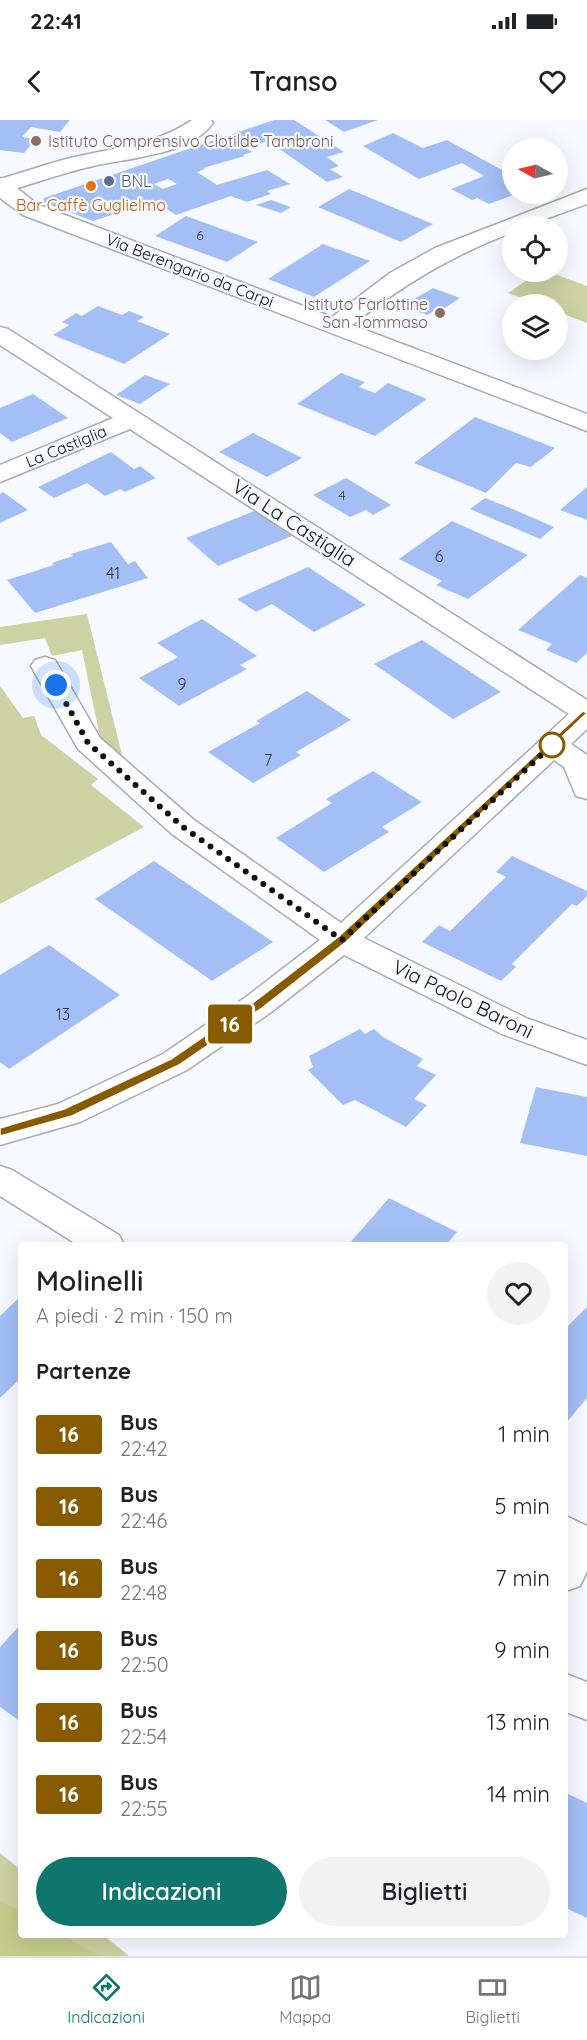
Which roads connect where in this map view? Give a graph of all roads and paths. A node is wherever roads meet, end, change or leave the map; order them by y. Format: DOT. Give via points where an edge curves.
graph roads {
  1 [pos="206,121"];
  2 [pos="0,186"];
  3 [pos="587,196"];
  4 [pos="336,325"];
  5 [pos="0,334"];
  6 [pos="133,419"];
  7 [pos="587,423"];
  8 [pos="0,474"];
  9 [pos="45,666"];
  10 [pos="587,713"];
  11 [pos="552,745"];
  12 [pos="587,789"];
  13 [pos="342,940"];
  14 [pos="587,1053"];
  15 [pos="0,1132"];
  16 [pos="0,1179"];
  17 [pos="101,1242"];
  18 [pos="568,1693"];
  19 [pos="587,1702"];
  1 -- 2 [label="street" via="182,137 127,155 89,160"];
  2 -- 4 [label="street, Via Berengario da Carpi" via="31,210"];
  3 -- 4 [label="street" via="441,255 399,278"];
  4 -- 7 [label="street, Via Berengario da Carpi"];
  5 -- 6 [label="street, Via La Castiglia"];
  6 -- 8 [label="street, La Castiglia"];
  6 -- 10 [label="street, Via La Castiglia"];
  9 -- 13 [label="street, Via Paolo Baroni" via="88,743 183,827"];
  10 -- 11 [label="street"];
  11 -- 12 [label="street" via="577,762"];
  11 -- 13 [label="street"];
  13 -- 14 [label="street, Via Paolo Baroni" via="514,1026"];
  13 -- 15 [label="street" via="175,1062 68,1113"];
  16 -- 17 [label="street"];
  18 -- 19 [label="street"];
}
